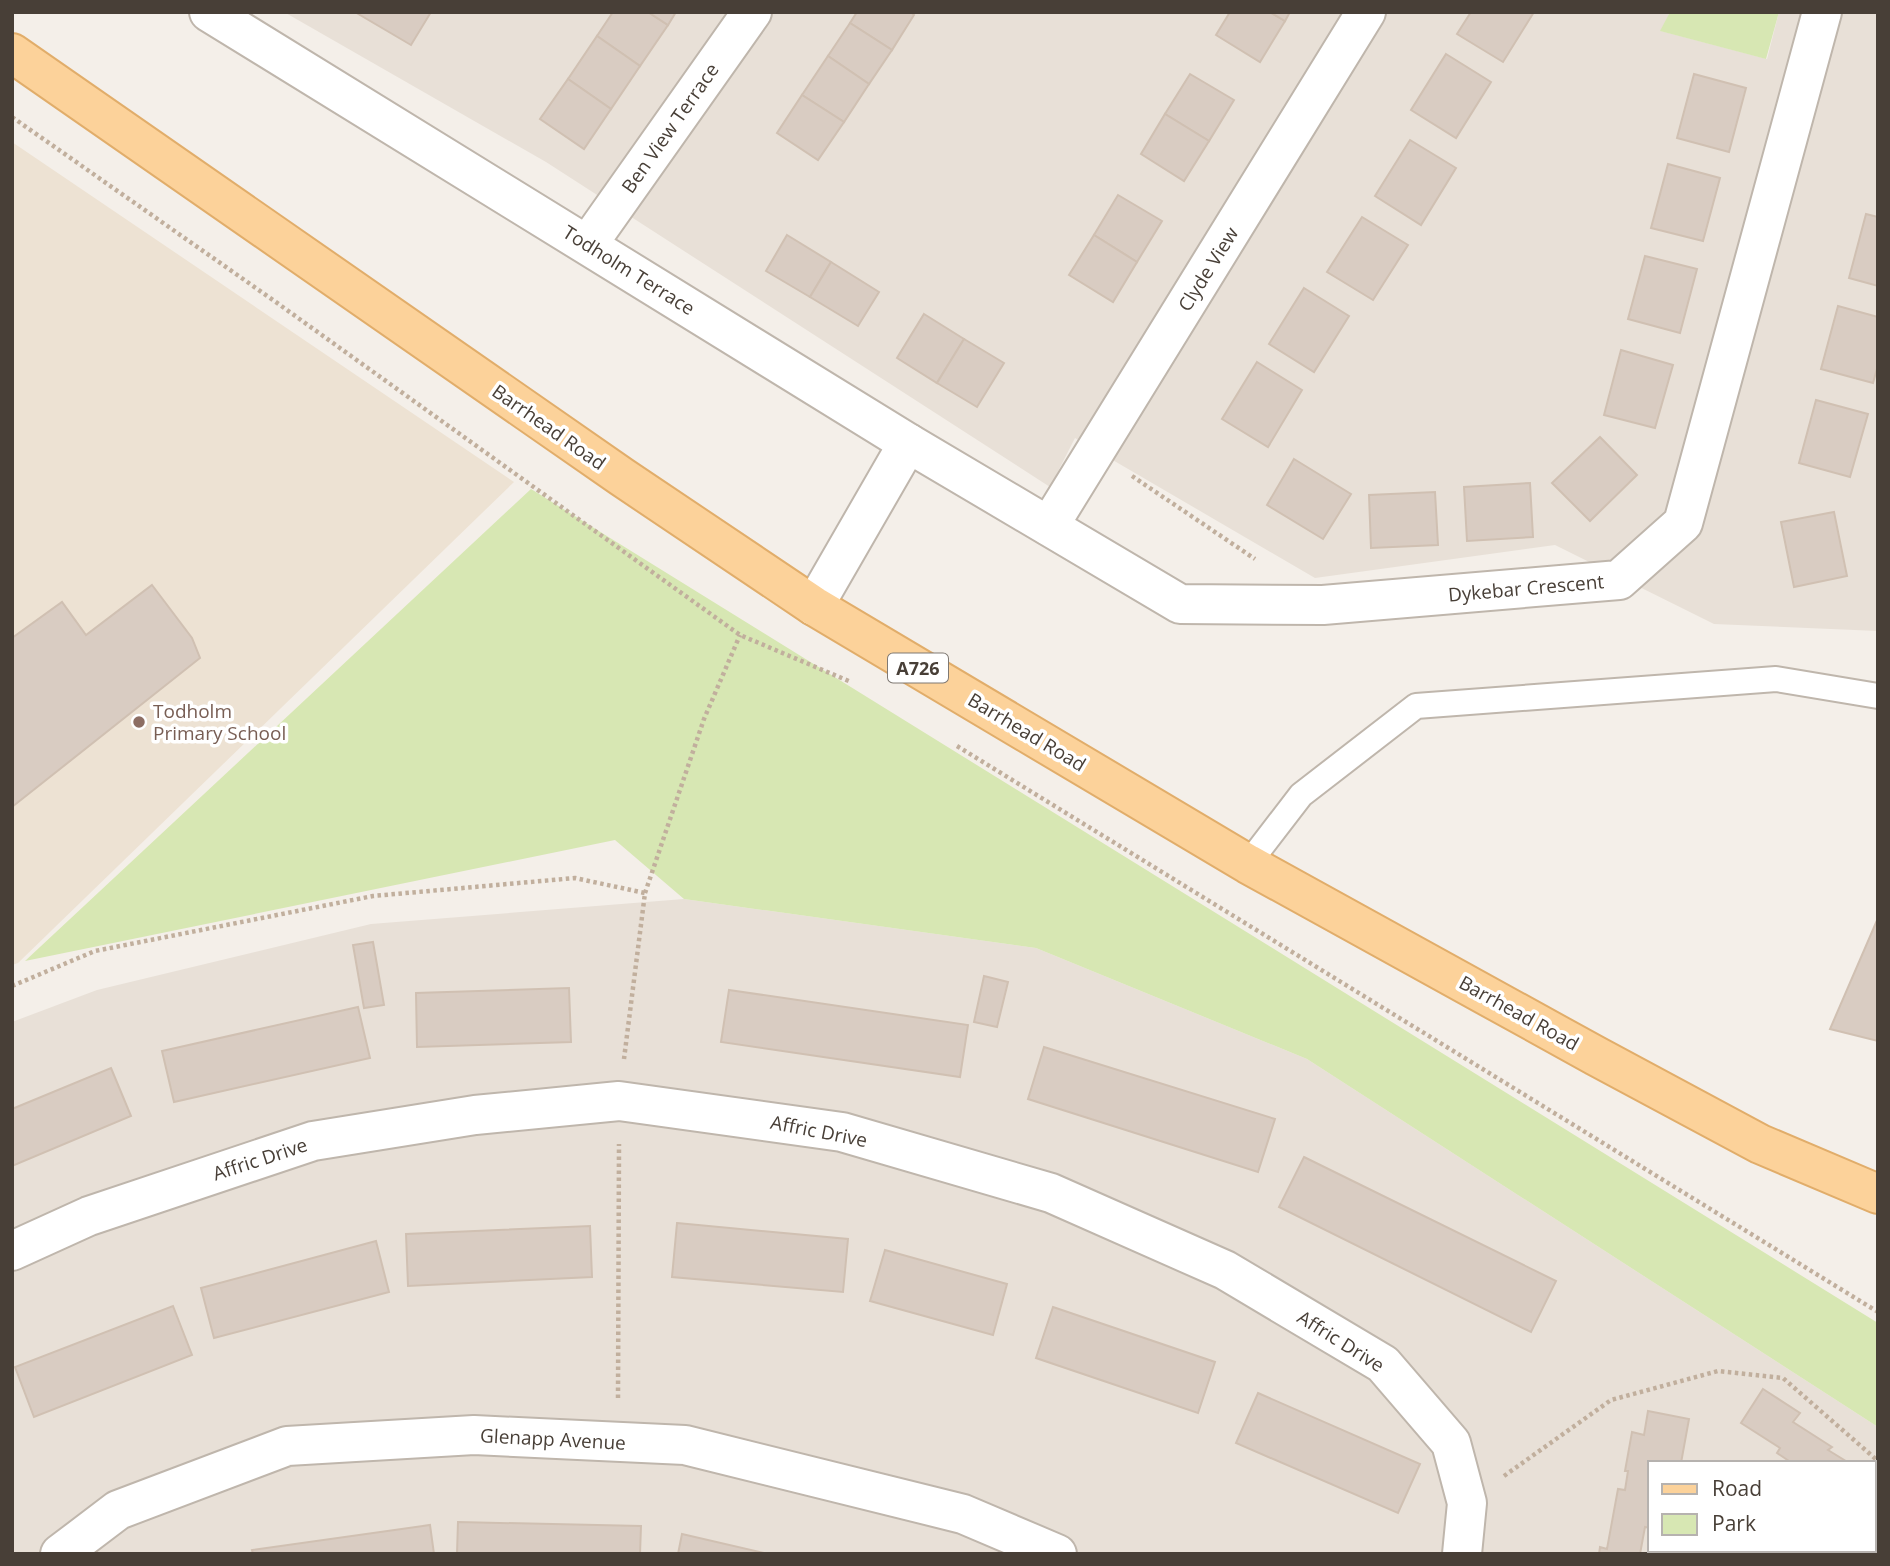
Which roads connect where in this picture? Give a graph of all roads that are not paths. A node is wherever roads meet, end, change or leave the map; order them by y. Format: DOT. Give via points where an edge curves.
graph roads {
  1 [pos="209,12"];
  2 [pos="752,12"];
  3 [pos="1366,12"];
  4 [pos="1822,12"];
  5 [pos="12,53"];
  6 [pos="588,244"];
  7 [pos="908,443"];
  8 [pos="1049,526"];
  9 [pos="814,606"];
  10 [pos="1878,696"];
  11 [pos="1248,864"];
  12 [pos="1878,1194"];
  13 [pos="12,1251"];
  14 [pos="60,1554"];
  15 [pos="1057,1554"];
  16 [pos="1462,1554"];
  1 -- 6 [label="street, Todholm Terrace"];
  2 -- 6 [label="street, Ben View Terrace"];
  3 -- 8 [label="street, Clyde View"];
  4 -- 8 [label="street, Dykebar Crescent" via="1683,523 1619,580 1323,606 1180,604"];
  5 -- 9 [label="main road, Barrhead Road / A726"];
  6 -- 7 [label="street, Todholm Terrace"];
  7 -- 8 [label="street, Todholm Terrace"];
  7 -- 9 [label="street"];
  9 -- 11 [label="main road, Barrhead Road / A726"];
  10 -- 11 [label="lane" via="1776,679 1416,706 1301,795"];
  11 -- 12 [label="main road, Barrhead Road / A726" via="1760,1144"];
  13 -- 16 [label="street, Affric Drive" via="89,1216 313,1140 475,1115 619,1101 842,1132 1051,1193 1225,1270 1383,1364 1451,1443 1467,1503"];
  14 -- 15 [label="street, Glenapp Avenue" via="118,1510 287,1446 474,1435 685,1445 963,1514"];
}
